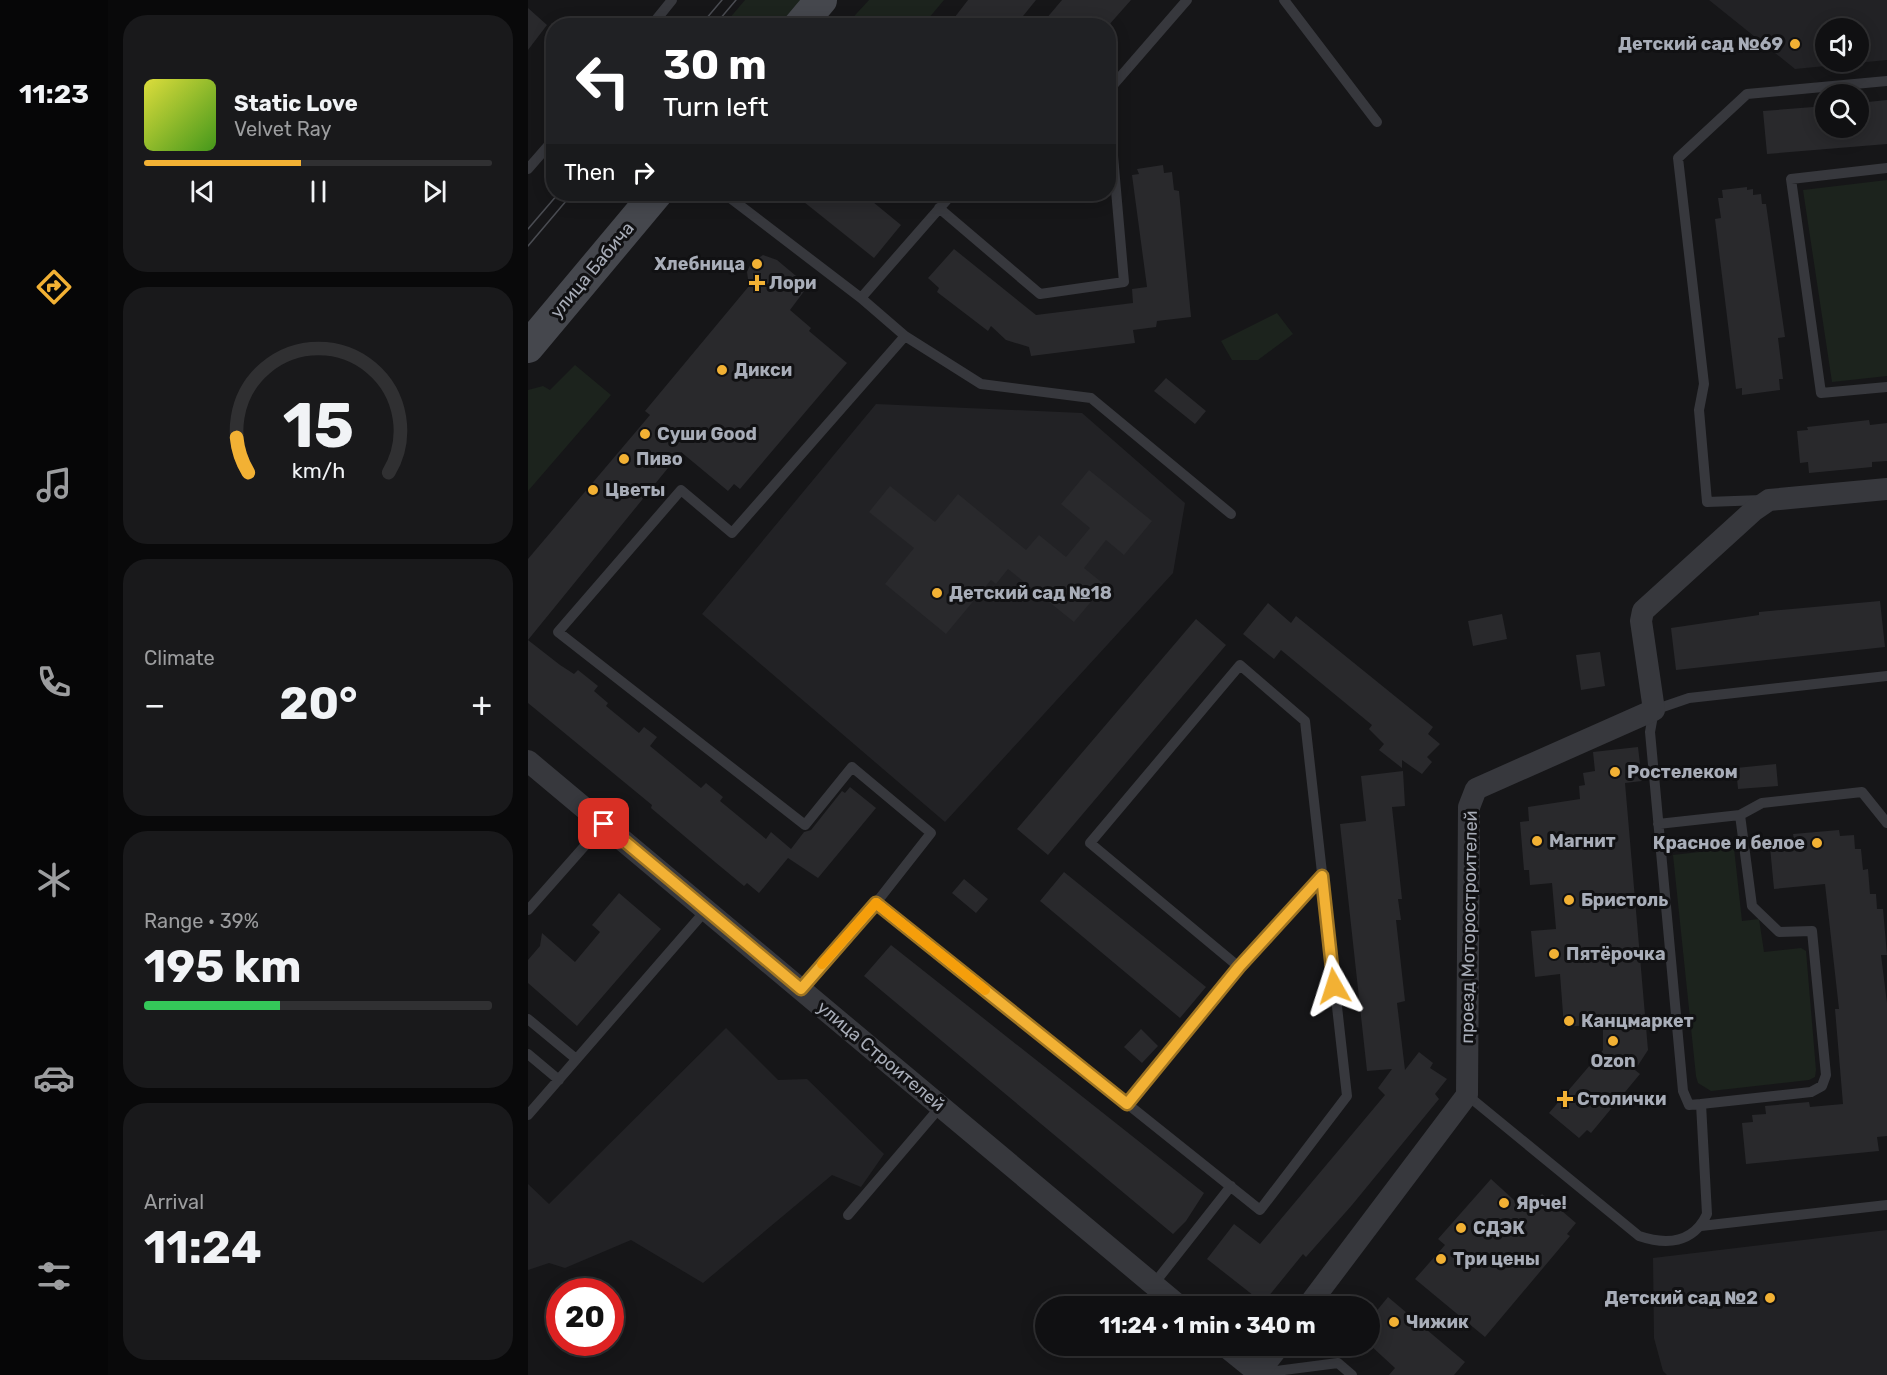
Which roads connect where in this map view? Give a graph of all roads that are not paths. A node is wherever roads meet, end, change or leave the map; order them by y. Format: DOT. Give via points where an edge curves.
graph roads {
  1 [pos="672,0"];
  2 [pos="821,0"];
  3 [pos="1186,0"];
  4 [pos="1284,0"];
  5 [pos="657,18"];
  6 [pos="806,18"];
  7 [pos="1887,81"];
  8 [pos="1116,82"];
  9 [pos="1377,122"];
  10 [pos="546,149"];
  11 [pos="1887,168"];
  12 [pos="528,170"];
  13 [pos="1116,190"];
  14 [pos="650,201"];
  15 [pos="734,201"];
  16 [pos="946,201"];
  17 [pos="939,208"];
  18 [pos="861,298"];
  19 [pos="905,336"];
  20 [pos="528,347"];
  21 [pos="1887,387"];
  22 [pos="1887,489"];
  23 [pos="1769,500"];
  24 [pos="1231,514"];
  25 [pos="1887,676"];
  26 [pos="1654,710"];
  27 [pos="528,761"];
  28 [pos="1740,815"];
  29 [pos="1887,823"];
  30 [pos="604,824"];
  31 [pos="1658,824"];
  32 [pos="1322,876"];
  33 [pos="876,903"];
  34 [pos="528,910"];
  35 [pos="706,910"];
  36 [pos="1239,967"];
  37 [pos="801,989"];
  38 [pos="528,1019"];
  39 [pos="528,1054"];
  40 [pos="575,1058"];
  41 [pos="559,1080"];
  42 [pos="1467,1095"];
  43 [pos="1127,1104"];
  44 [pos="1701,1104"];
  45 [pos="941,1106"];
  46 [pos="528,1115"];
  47 [pos="1231,1186"];
  48 [pos="1887,1205"];
  49 [pos="848,1215"];
  50 [pos="1701,1226"];
  51 [pos="1153,1285"];
  52 [pos="1167,1296"];
  53 [pos="1316,1296"];
  54 [pos="1237,1356"];
  55 [pos="1272,1356"];
  56 [pos="1259,1374"];
  57 [pos="1352,1375"];
  1 -- 5 [label="lane"];
  2 -- 6 [label="street"];
  3 -- 8 [label="lane"];
  4 -- 9 [label="lane"];
  7 -- 23 [label="lane" via="1747,94 1678,158 1704,384 1699,410 1707,502"];
  10 -- 12 [label="lane"];
  11 -- 21 [label="lane" via="1791,179 1821,393"];
  13 -- 17 [label="lane" via="1124,282 1040,294"];
  14 -- 20 [label="street, улица Бабича"];
  15 -- 18 [label="lane"];
  16 -- 17 [label="lane"];
  17 -- 18 [label="lane"];
  18 -- 19 [label="lane"];
  19 -- 24 [label="lane" via="981,384 1091,398"];
  19 -- 33 [label="lane" via="732,533 681,490 558,632 805,825 852,767 905,811 931,834"];
  22 -- 23 [label="street"];
  23 -- 26 [label="street" via="1643,611 1641,621"];
  25 -- 26 [label="lane" via="1689,698"];
  26 -- 31 [label="lane" via="1650,732"];
  26 -- 42 [label="street, проезд Моторостроителей" via="1476,789 1469,807"];
  27 -- 30 [label="street, улица Строителей"];
  28 -- 29 [label="lane" via="1762,803 1862,792"];
  28 -- 31 [label="lane"];
  28 -- 44 [label="lane" via="1752,906 1779,932 1812,931 1826,1075 1822,1086 1812,1092"];
  30 -- 34 [label="lane"];
  30 -- 35 [label="street, улица Строителей"];
  31 -- 44 [label="lane" via="1683,1091 1689,1105"];
  32 -- 36 [label="lane"];
  32 -- 36 [label="lane" via="1305,721 1240,665 1090,843"];
  32 -- 47 [label="lane" via="1347,1096 1260,1210"];
  33 -- 37 [label="lane"];
  33 -- 43 [label="lane"];
  35 -- 37 [label="street, улица Строителей"];
  35 -- 40 [label="lane"];
  36 -- 43 [label="lane"];
  37 -- 45 [label="street, улица Строителей"];
  38 -- 40 [label="lane"];
  39 -- 41 [label="lane"];
  40 -- 41 [label="lane"];
  41 -- 46 [label="lane"];
  42 -- 50 [label="lane" via="1639,1236 1659,1243 1674,1241 1690,1237"];
  42 -- 53 [label="street"];
  43 -- 47 [label="lane"];
  44 -- 50 [label="lane" via="1707,1215"];
  45 -- 49 [label="lane"];
  45 -- 51 [label="street, улица Строителей"];
  47 -- 51 [label="lane"];
  48 -- 50 [label="lane"];
  51 -- 52 [label="street, улица Строителей"];
  54 -- 56 [label="street"];
  55 -- 56 [label="street"];
  56 -- 57 [label="lane" via="1338,1363"];
}
